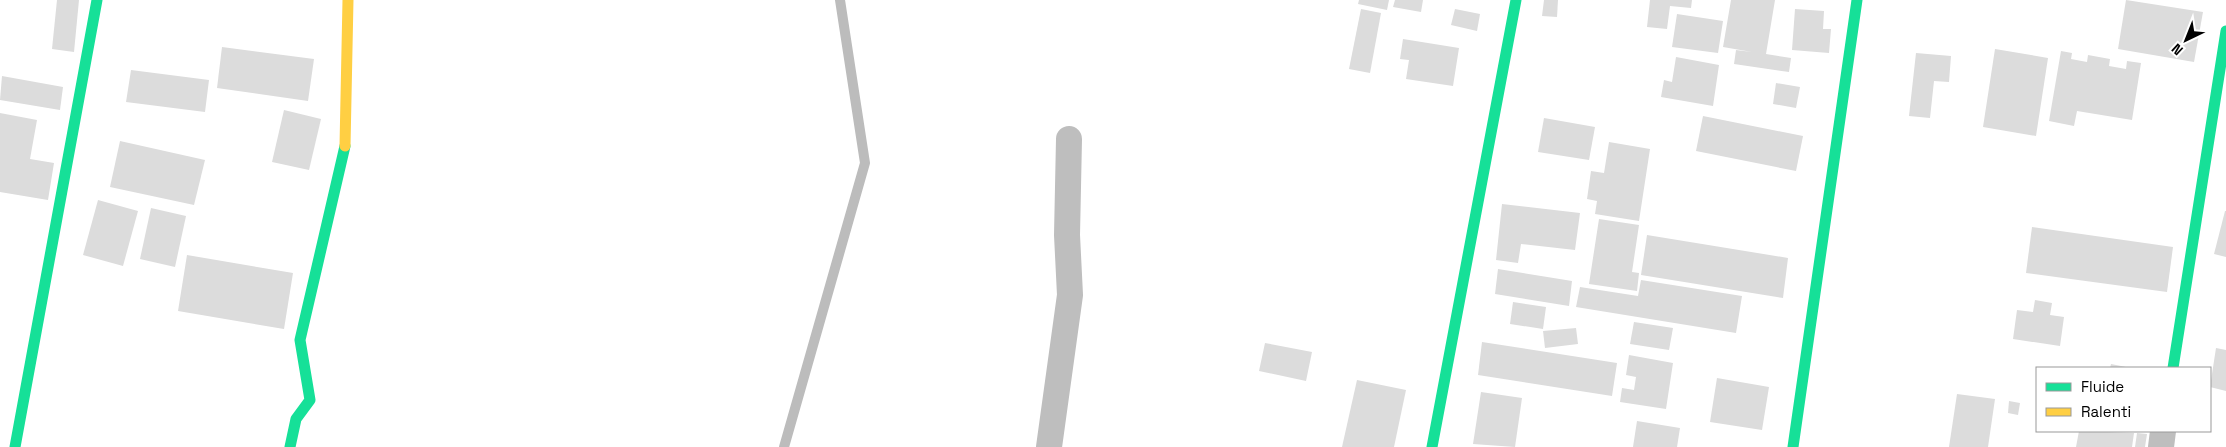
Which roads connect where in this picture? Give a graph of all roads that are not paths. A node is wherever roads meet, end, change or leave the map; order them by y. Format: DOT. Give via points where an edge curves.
graph roads {
  1 [pos="97,0"];
  2 [pos="348,0"];
  3 [pos="1516,0"];
  4 [pos="1857,0"];
  5 [pos="2226,31"];
  6 [pos="1069,139"];
  7 [pos="2173,367"];
  8 [pos="2163,432"];
  9 [pos="15,447"];
  10 [pos="290,447"];
  11 [pos="1049,447"];
  12 [pos="1432,447"];
  13 [pos="1793,447"];
  14 [pos="2161,447"];
  1 -- 9 [label="street"];
  2 -- 10 [label="street" via="345,153 300,340 310,400 296,419"];
  3 -- 12 [label="street"];
  4 -- 13 [label="street"];
  5 -- 7 [label="street"];
  6 -- 11 [label="street" via="1067,235 1070,295"];
  8 -- 14 [label="street"];
}
